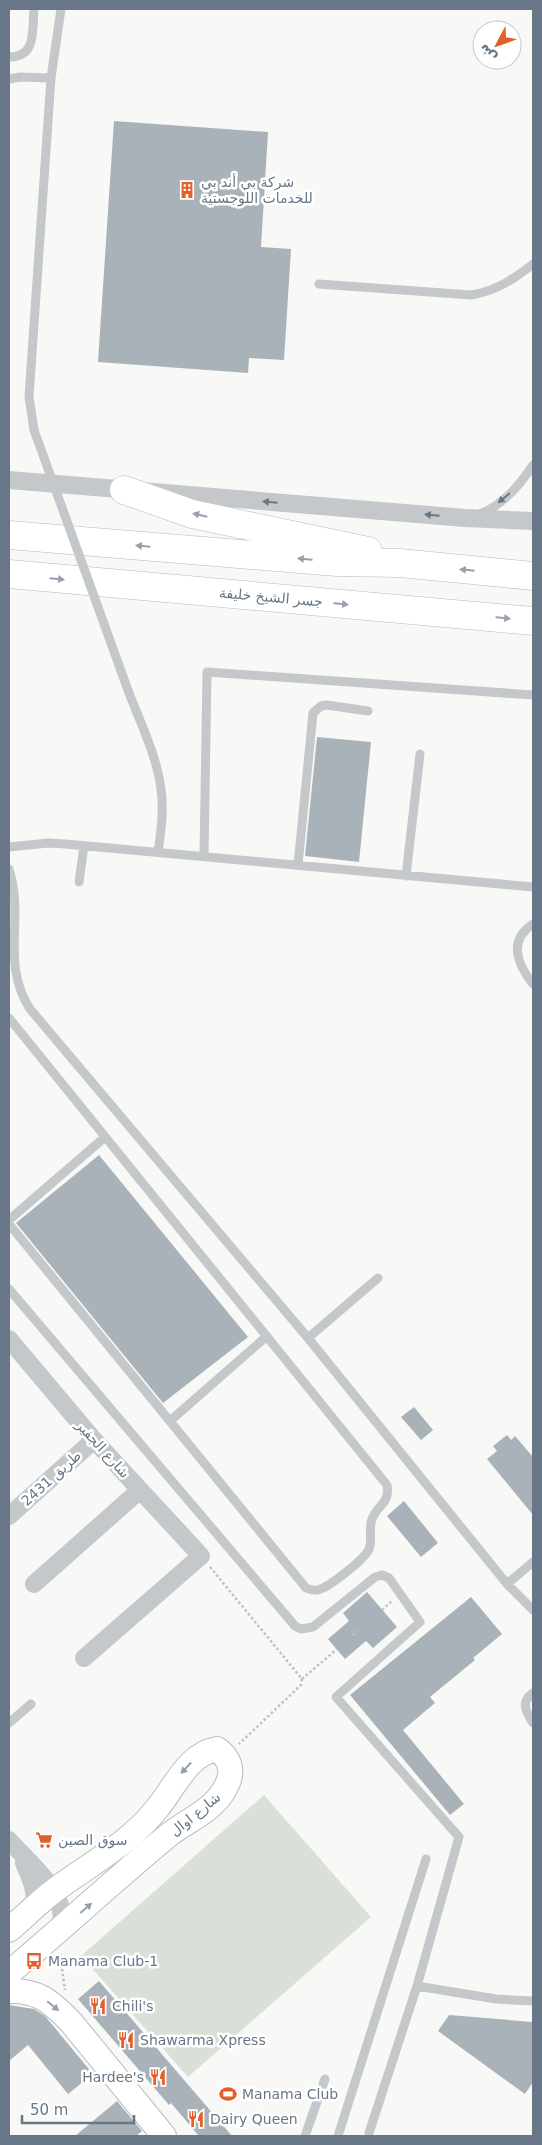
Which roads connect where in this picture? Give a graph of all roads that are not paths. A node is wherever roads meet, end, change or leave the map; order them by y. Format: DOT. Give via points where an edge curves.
graph roads {
  1 [pos="34,9"];
  2 [pos="61,9"];
  3 [pos="9,57"];
  4 [pos="9,78"];
  5 [pos="51,78"];
  6 [pos="533,264"];
  7 [pos="319,284"];
  8 [pos="533,465"];
  9 [pos="9,480"];
  10 [pos="124,490"];
  11 [pos="466,518"];
  12 [pos="533,521"];
  13 [pos="9,535"];
  14 [pos="400,563"];
  15 [pos="9,574"];
  16 [pos="533,576"];
  17 [pos="533,621"];
  18 [pos="533,695"];
  19 [pos="368,711"];
  20 [pos="420,754"];
  21 [pos="84,846"];
  22 [pos="9,847"];
  23 [pos="158,852"];
  24 [pos="204,856"];
  25 [pos="298,865"];
  26 [pos="9,869"];
  27 [pos="406,876"];
  28 [pos="79,882"];
  29 [pos="533,887"];
  30 [pos="12,903"];
  31 [pos="533,924"];
  32 [pos="12,975"];
  33 [pos="533,984"];
  34 [pos="9,1018"];
  35 [pos="105,1137"];
  36 [pos="9,1220"];
  37 [pos="9,1224"];
  38 [pos="378,1278"];
  39 [pos="9,1289"];
  40 [pos="267,1336"];
  41 [pos="308,1338"];
  42 [pos="9,1339"];
  43 [pos="170,1421"];
  44 [pos="94,1440"];
  45 [pos="140,1490"];
  46 [pos="9,1516"];
  47 [pos="533,1562"];
  48 [pos="34,1584"];
  49 [pos="507,1584"];
  50 [pos="533,1610"];
  51 [pos="84,1658"];
  52 [pos="533,1694"];
  53 [pos="31,1704"];
  54 [pos="9,1723"];
  55 [pos="533,1723"];
  56 [pos="14,1846"];
  57 [pos="426,1859"];
  58 [pos="54,1891"];
  59 [pos="34,1909"];
  60 [pos="9,1930"];
  61 [pos="58,1932"];
  62 [pos="9,1973"];
  63 [pos="417,1986"];
  64 [pos="9,1991"];
  65 [pos="533,2001"];
  66 [pos="326,2079"];
  67 [pos="369,2133"];
  68 [pos="164,2136"];
  69 [pos="305,2136"];
  70 [pos="338,2136"];
  1 -- 3 [label="lane" via="30,46 21,55"];
  2 -- 5 [label="lane"];
  4 -- 5 [label="lane"];
  5 -- 23 [label="lane, bridge" via="29,397 34,430 148,742 162,790"];
  6 -- 7 [label="lane" via="506,284 472,295"];
  8 -- 11 [label="lane, one-way" via="517,486 498,502 484,512"];
  9 -- 10 [label="street"];
  11 -- 10 [label="street, one-way"];
  14 -- 10 [label="highway, one-way" via="359,548 192,514"];
  11 -- 12 [label="street"];
  14 -- 13 [label="highway, one-way" via="337,562"];
  16 -- 14 [label="highway, one-way"];
  15 -- 17 [label="highway, جسر الشيخ خليفة, one-way"];
  18 -- 24 [label="lane" via="207,672"];
  19 -- 25 [label="lane" via="321,706 313,713"];
  20 -- 27 [label="lane"];
  21 -- 22 [label="lane" via="48,843"];
  21 -- 23 [label="lane"];
  21 -- 28 [label="lane"];
  23 -- 24 [label="lane"];
  24 -- 25 [label="lane"];
  25 -- 27 [label="lane"];
  26 -- 30 [label="lane"];
  27 -- 29 [label="lane"];
  30 -- 32 [label="lane"];
  31 -- 33 [label="lane" via="520,938 517,949 518,961"];
  32 -- 41 [label="lane" via="30,1009"];
  34 -- 35 [label="lane"];
  35 -- 36 [label="lane"];
  35 -- 40 [label="lane"];
  37 -- 43 [label="lane"];
  38 -- 41 [label="lane"];
  39 -- 63 [label="lane" via="290,1622 301,1629 313,1627 375,1577 382,1575 389,1578 420,1622 336,1697 459,1837"];
  40 -- 43 [label="lane"];
  40 -- 43 [label="lane" via="387,1485 386,1501 371,1520 368,1550 361,1559 323,1588 306,1588"];
  41 -- 49 [label="lane"];
  42 -- 44 [label="street, شارع الجفير"];
  44 -- 45 [label="street, شارع الجفير"];
  44 -- 46 [label="street, طريق 2431"];
  45 -- 48 [label="street"];
  45 -- 51 [label="street, شارع الجفير" via="201,1556"];
  47 -- 49 [label="lane"];
  49 -- 50 [label="lane"];
  52 -- 55 [label="lane" via="525,1704"];
  53 -- 54 [label="lane"];
  56 -- 58 [label="street"];
  56 -- 59 [label="street" via="33,1884"];
  57 -- 70 [label="lane"];
  58 -- 59 [label="main road, شارع اوال"];
  58 -- 61 [label="street" via="62,1914"];
  61 -- 58 [label="main road, شارع اوال, one-way" via="171,1834 217,1800 230,1778 231,1768 226,1756 217,1749 198,1757 144,1823 106,1855"];
  59 -- 60 [label="main road, شارع اوال"];
  61 -- 62 [label="main road, شارع اوال"];
  63 -- 65 [label="lane" via="496,1999"];
  63 -- 67 [label="lane"];
  64 -- 68 [label="main road, one-way" via="24,1991 53,2004"];
  66 -- 69 [label="lane"];
}
